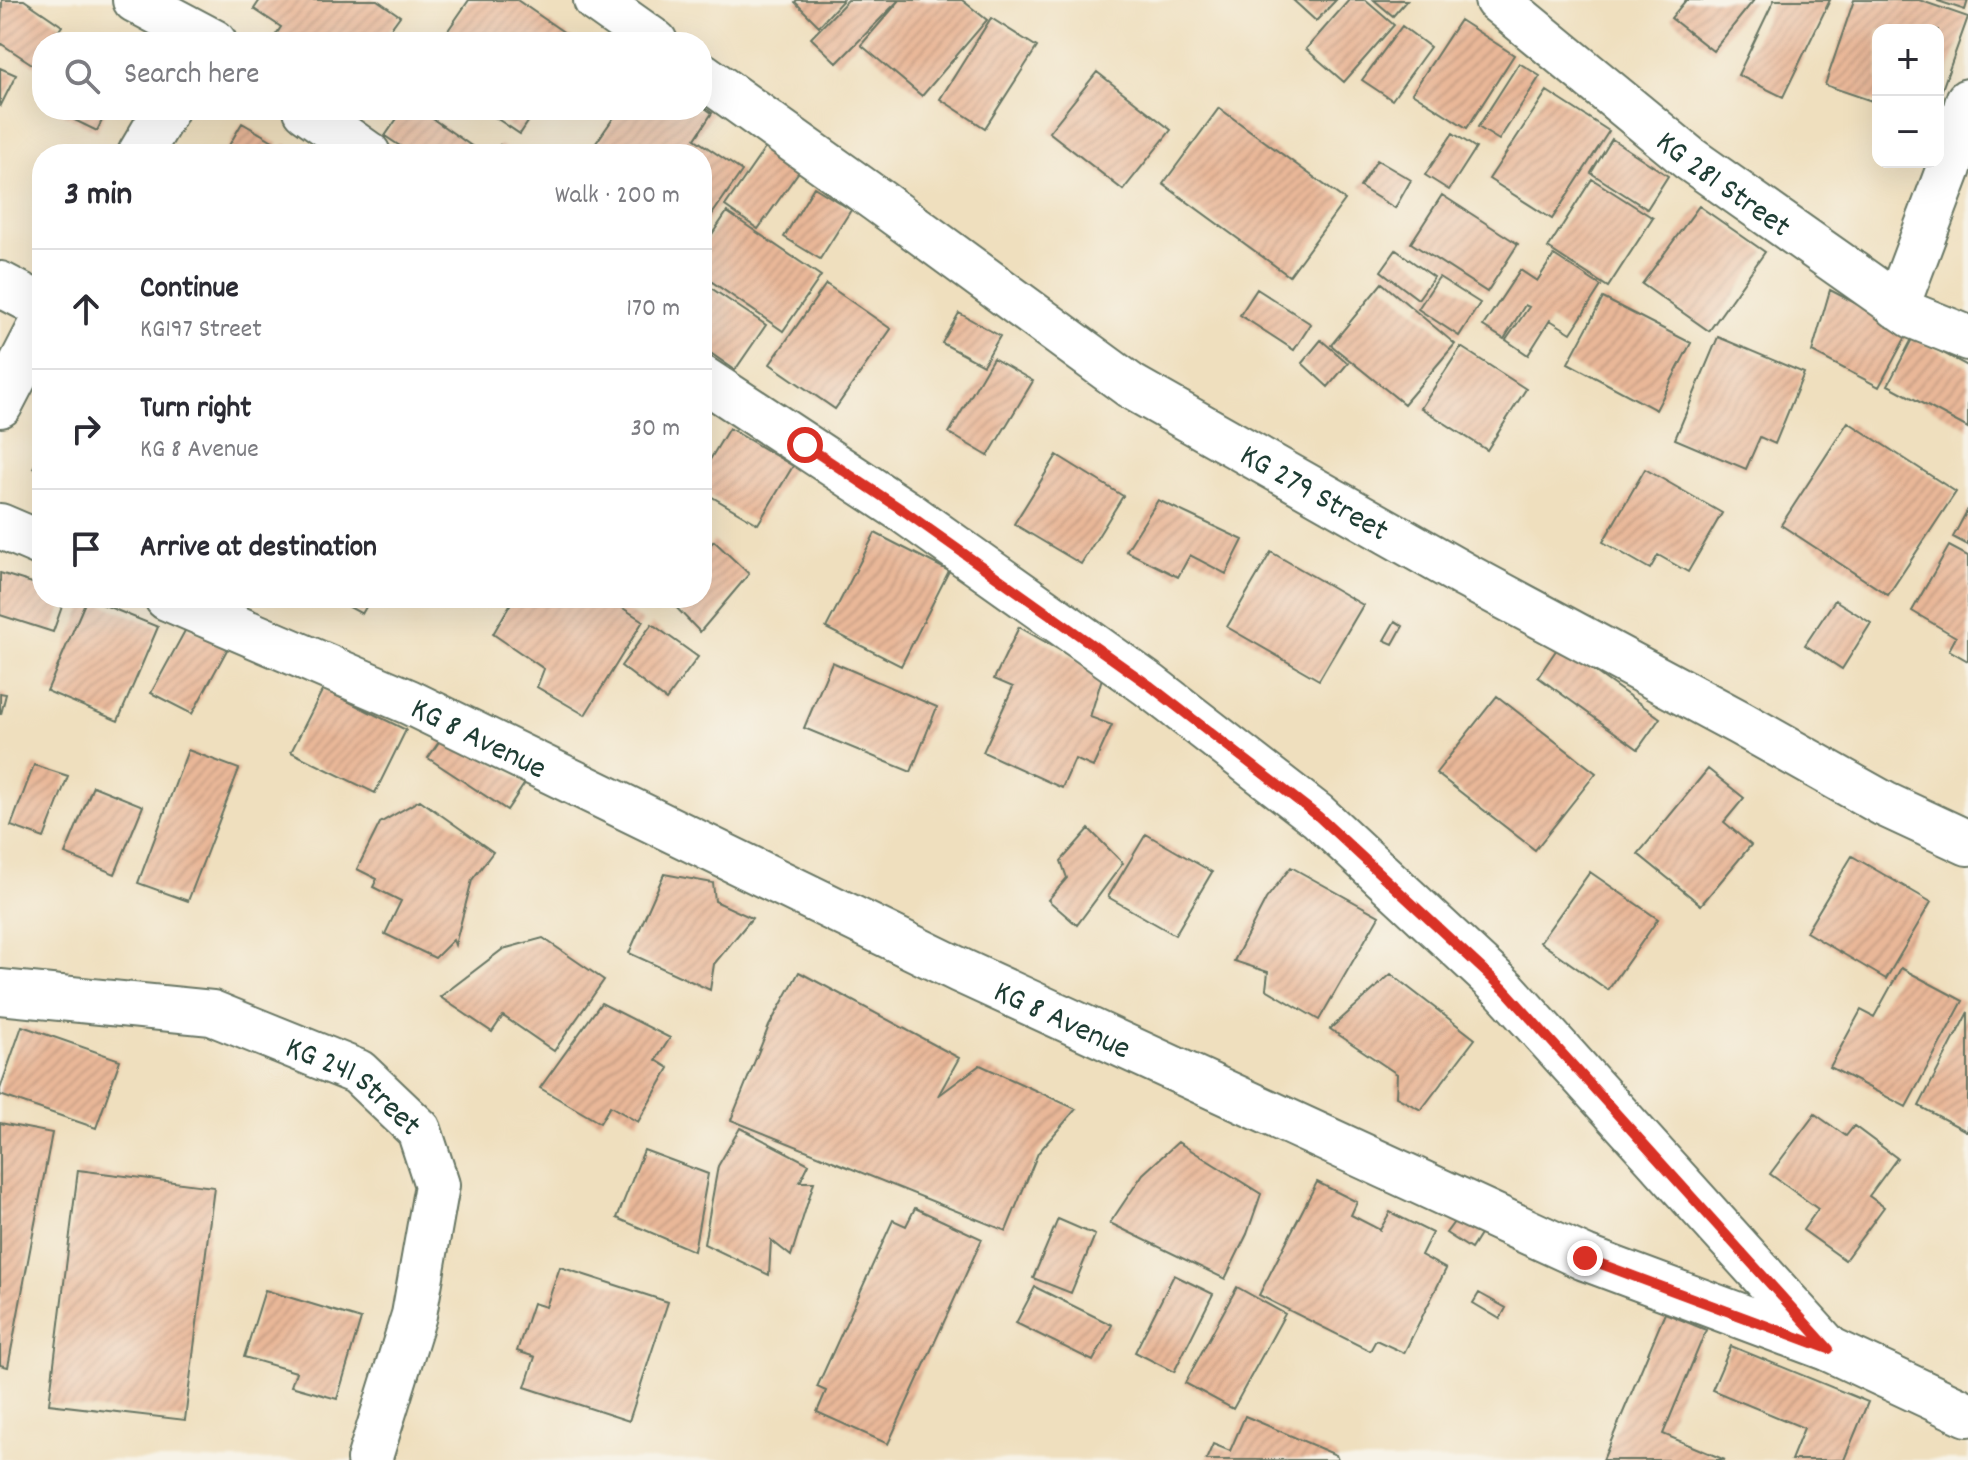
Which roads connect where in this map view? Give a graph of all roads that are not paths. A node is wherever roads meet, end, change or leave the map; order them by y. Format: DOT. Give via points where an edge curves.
graph roads {
  1 [pos="135,0"];
  2 [pos="596,0"];
  3 [pos="1497,0"];
  4 [pos="193,32"];
  5 [pos="641,32"];
  6 [pos="712,82"];
  7 [pos="1968,101"];
  8 [pos="160,120"];
  9 [pos="320,120"];
  10 [pos="146,144"];
  11 [pos="354,144"];
  12 [pos="0,284"];
  13 [pos="32,301"];
  14 [pos="1897,306"];
  15 [pos="1968,338"];
  16 [pos="32,343"];
  17 [pos="712,385"];
  18 [pos="0,405"];
  19 [pos="0,526"];
  20 [pos="32,540"];
  21 [pos="190,608"];
  22 [pos="1968,843"];
  23 [pos="0,992"];
  24 [pos="1829,1349"];
  25 [pos="1968,1414"];
  26 [pos="369,1460"];
  1 -- 4 [label="street"];
  2 -- 5 [label="street"];
  3 -- 14 [label="street, KG 281 Street" via="1690,159"];
  6 -- 22 [label="street, KG 279 Street" via="1132,387 1464,575 1884,804"];
  7 -- 14 [label="street"];
  8 -- 10 [label="street"];
  9 -- 11 [label="street"];
  12 -- 13 [label="street"];
  14 -- 15 [label="street, KG 281 Street"];
  16 -- 18 [label="street"];
  17 -- 24 [label="street" via="904,511 1111,658 1318,816 1505,990"];
  19 -- 20 [label="street"];
  21 -- 24 [label="street, KG 8 Avenue" via="409,702 959,970 1557,1245"];
  23 -- 26 [label="street, KG 241 Street" via="212,1013 358,1072 419,1130 437,1185 414,1315"];
  24 -- 25 [label="street, KG 8 Avenue"];
}
